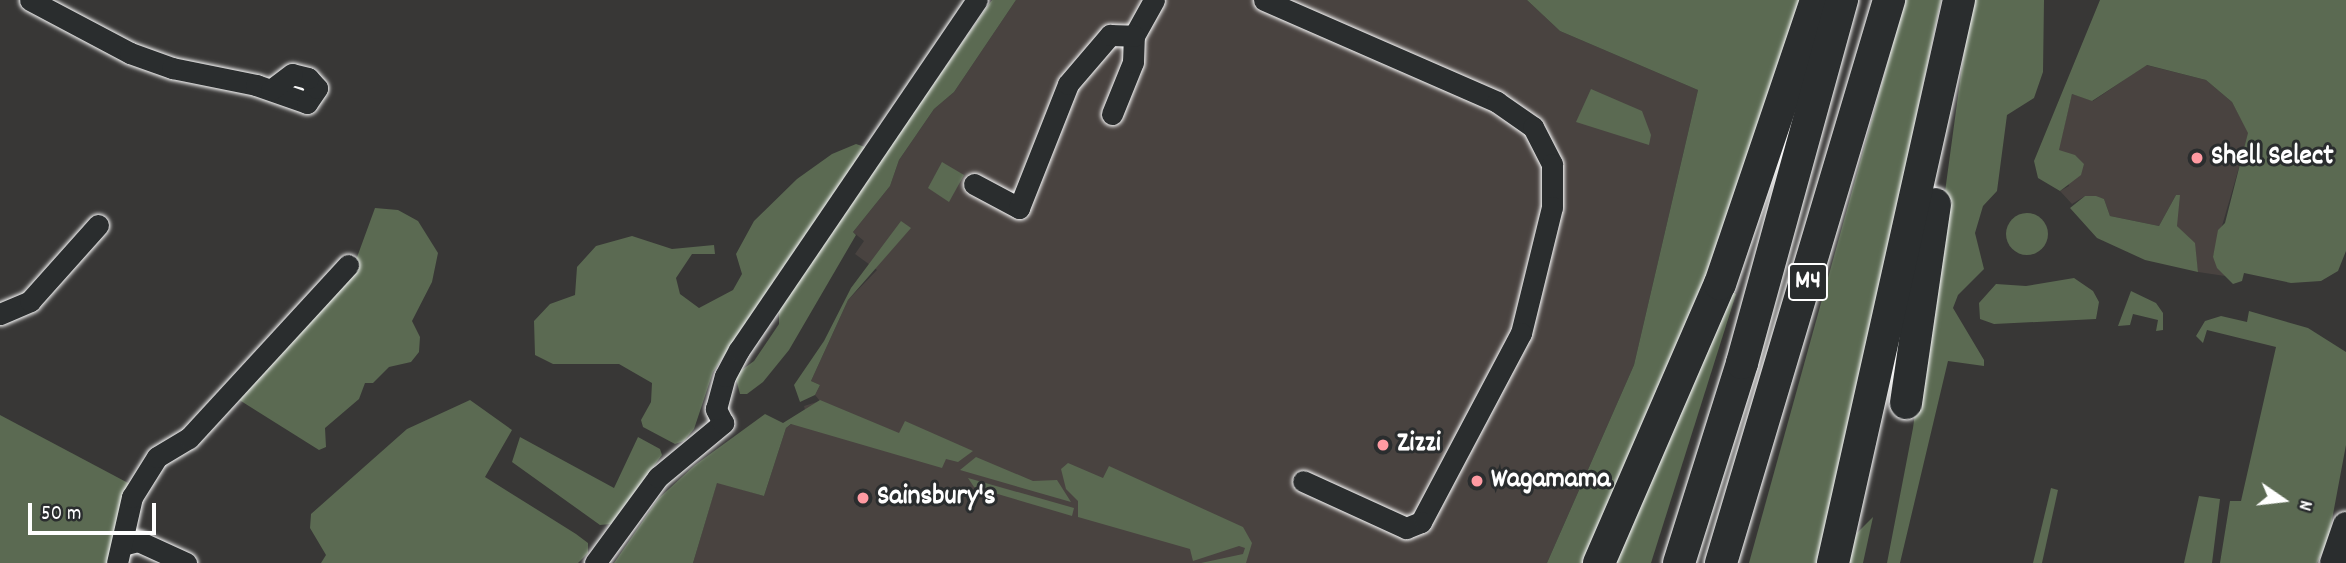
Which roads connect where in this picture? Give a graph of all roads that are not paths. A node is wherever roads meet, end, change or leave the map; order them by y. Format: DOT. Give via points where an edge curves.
graph roads {
  1 [pos="30,0"];
  2 [pos="977,0"];
  3 [pos="1154,0"];
  4 [pos="1264,0"];
  5 [pos="1816,0"];
  6 [pos="1842,0"];
  7 [pos="1888,0"];
  8 [pos="1959,0"];
  9 [pos="1134,36"];
  10 [pos="1950,53"];
  11 [pos="271,90"];
  12 [pos="1112,114"];
  13 [pos="974,184"];
  14 [pos="98,225"];
  15 [pos="348,265"];
  16 [pos="0,314"];
  17 [pos="1906,403"];
  18 [pos="1303,481"];
  19 [pos="2346,525"];
  20 [pos="119,554"];
  21 [pos="186,563"];
  22 [pos="595,563"];
  23 [pos="1600,563"];
  24 [pos="1679,563"];
  25 [pos="1721,563"];
  26 [pos="1833,563"];
  27 [pos="2333,563"];
  1 -- 11 [label="street" via="130,53 172,68"];
  2 -- 22 [label="street" via="739,350 725,376 716,409 723,423 658,477"];
  3 -- 9 [label="street"];
  4 -- 18 [label="street" via="1497,102 1533,127 1552,164 1552,207 1521,334 1421,522 1406,528"];
  5 -- 23 [label="highway" via="1720,284"];
  6 -- 24 [label="highway, M4" via="1742,363"];
  7 -- 25 [label="highway, M4" via="1841,172"];
  8 -- 10 [label="highway"];
  9 -- 12 [label="street" via="1133,62"];
  9 -- 13 [label="street" via="1110,35 1068,84 1019,208"];
  10 -- 17 [label="highway" via="1935,202"];
  10 -- 26 [label="highway"];
  14 -- 16 [label="street" via="30,301"];
  15 -- 20 [label="street" via="189,438 157,457 132,497"];
  19 -- 27 [label="main road"];
  20 -- 21 [label="street" via="138,541"];
}
